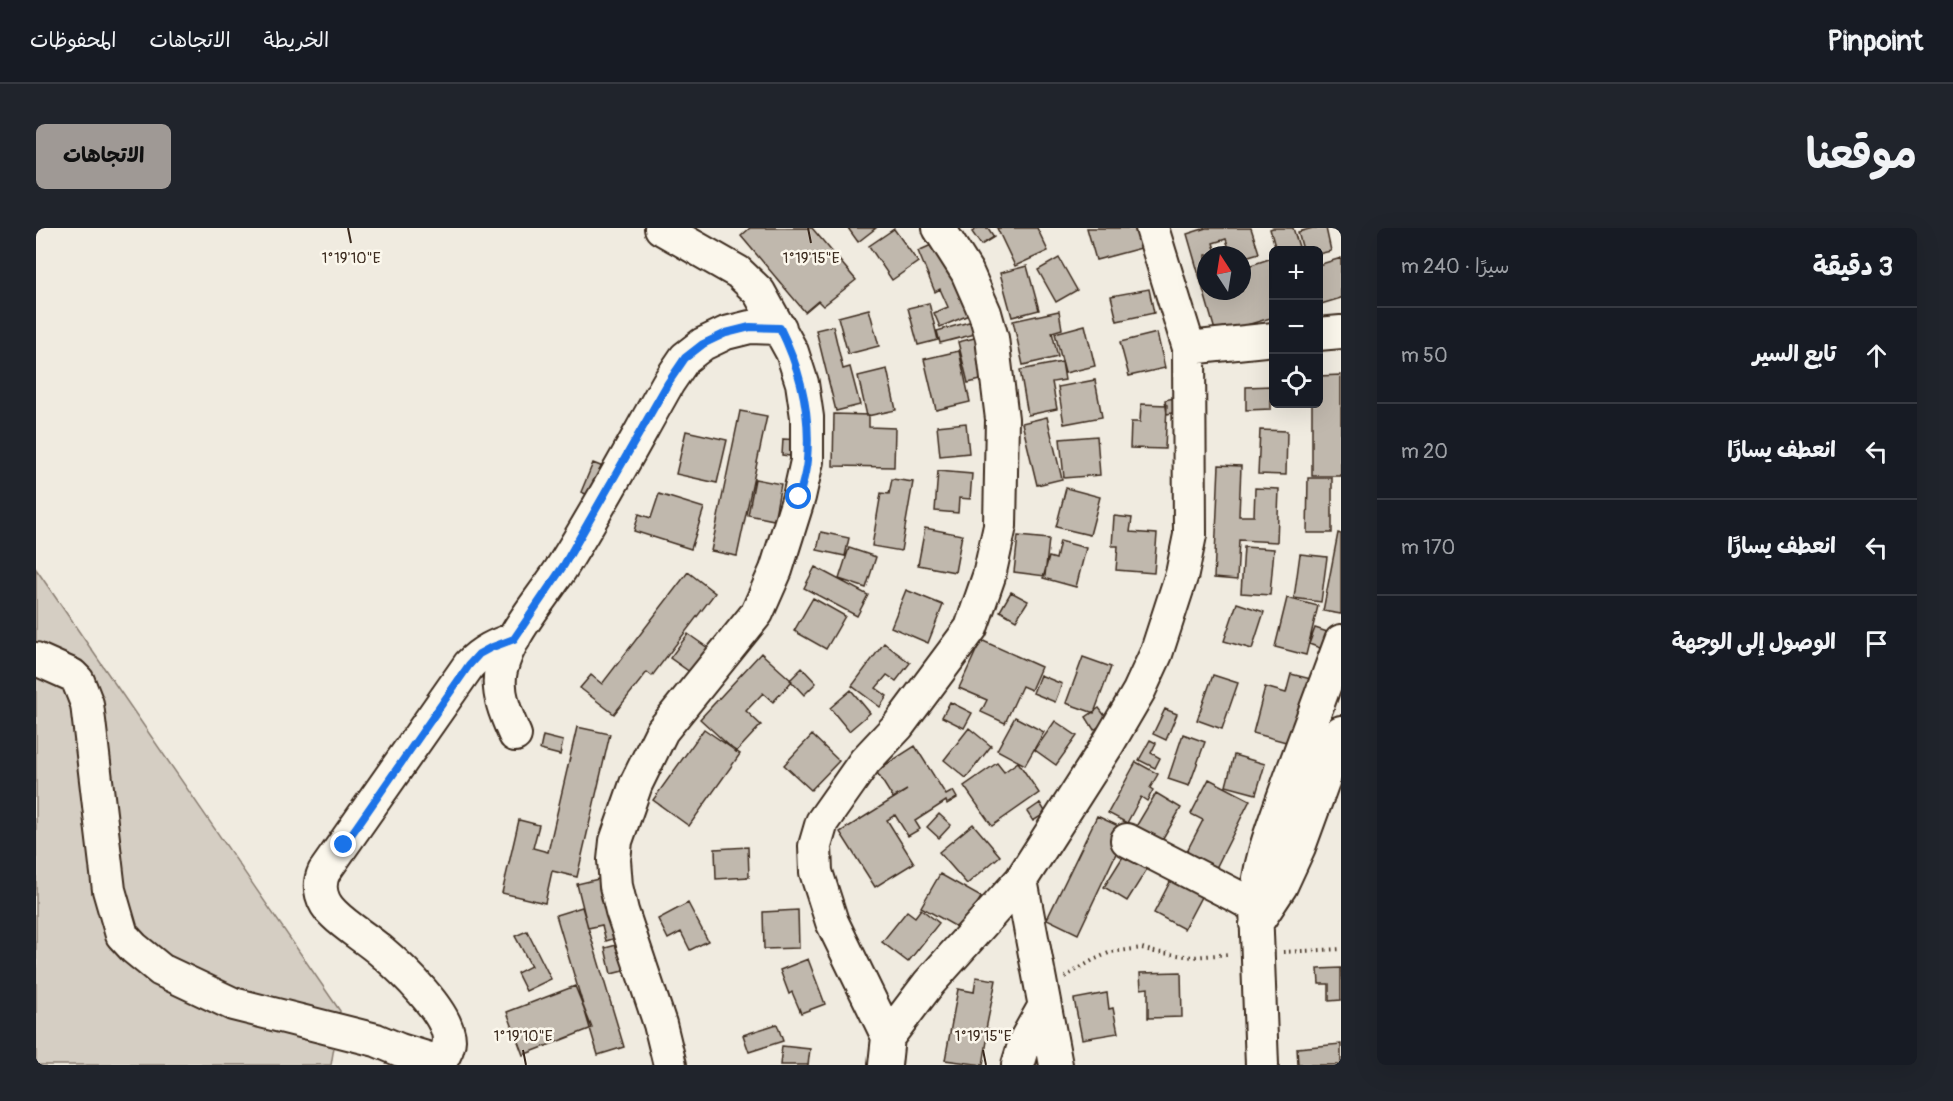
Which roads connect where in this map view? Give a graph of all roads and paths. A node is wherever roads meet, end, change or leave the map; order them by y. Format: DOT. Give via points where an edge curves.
graph roads {
  1 [pos="661,228"];
  2 [pos="939,228"];
  3 [pos="1152,228"];
  4 [pos="780,328"];
  5 [pos="1341,332"];
  6 [pos="1323,334"];
  7 [pos="1269,340"];
  8 [pos="1189,348"];
  9 [pos="514,639"];
  10 [pos="1341,641"];
  11 [pos="36,659"];
  12 [pos="1330,704"];
  13 [pos="1341,732"];
  14 [pos="515,735"];
  15 [pos="1127,840"];
  16 [pos="1021,880"];
  17 [pos="1256,928"];
  18 [pos="1341,949"];
  19 [pos="1043,999"];
  20 [pos="887,1051"];
  21 [pos="439,1064"];
  22 [pos="670,1065"];
  23 [pos="1018,1065"];
  24 [pos="1056,1065"];
  25 [pos="1262,1065"];
  1 -- 4 [label="street" via="738,272 759,292"];
  2 -- 20 [label="street" via="967,272 992,338 1002,419 1000,526 971,628 898,726 865,761 822,822 815,846 816,872 832,922"];
  3 -- 8 [label="street"];
  4 -- 9 [label="street" via="750,327 726,333 685,358 564,565"];
  4 -- 22 [label="street" via="802,383 807,417 807,461 790,527 756,613 653,747 616,841 614,860 621,911"];
  5 -- 6 [label="street"];
  7 -- 8 [label="street"];
  8 -- 16 [label="street" via="1190,535 1182,574 1156,654 1139,691"];
  9 -- 14 [label="street" via="501,671 501,692"];
  9 -- 21 [label="street" via="479,654 469,665 320,880 322,895 332,913 382,952 438,1011 449,1039"];
  10 -- 12 [label="street"];
  11 -- 21 [label="street" via="72,675 87,704 110,890 122,935 134,948 161,970 233,1004 376,1040"];
  12 -- 17 [label="street" via="1259,869"];
  13 -- 17 [label="street" via="1299,847"];
  15 -- 17 [label="street"];
  16 -- 19 [label="street"];
  16 -- 20 [label="street" via="928,983"];
  17 -- 18 [label="path"];
  17 -- 19 [label="path" via="1193,957 1142,948 1111,952 1093,960"];
  17 -- 25 [label="street"];
  19 -- 23 [label="street"];
  19 -- 24 [label="street"];
}
